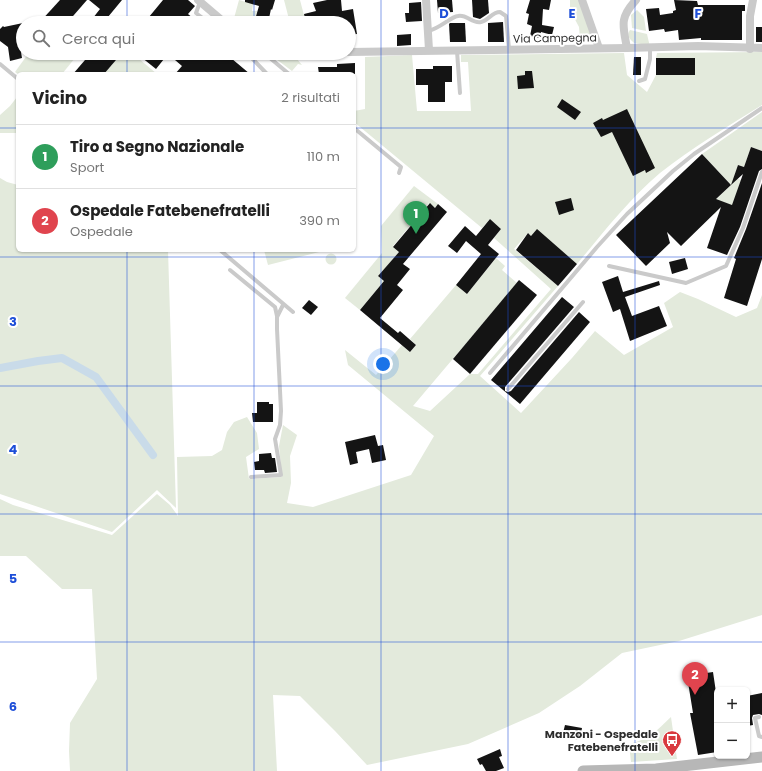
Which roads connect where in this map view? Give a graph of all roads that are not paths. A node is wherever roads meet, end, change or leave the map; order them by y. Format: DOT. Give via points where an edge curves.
graph roads {
  1 [pos="426,0"];
  2 [pos="582,0"];
  3 [pos="636,0"];
  4 [pos="753,0"];
  5 [pos="199,1"];
  6 [pos="200,16"];
  7 [pos="217,16"];
  8 [pos="428,31"];
  9 [pos="596,39"];
  10 [pos="554,41"];
  11 [pos="650,47"];
  12 [pos="599,48"];
  13 [pos="627,48"];
  14 [pos="750,48"];
  15 [pos="762,48"];
  16 [pos="509,49"];
  17 [pos="430,50"];
  18 [pos="457,50"];
  19 [pos="356,52"];
  20 [pos="254,60"];
  21 [pos="272,60"];
  22 [pos="0,64"];
  23 [pos="265,72"];
  24 [pos="287,72"];
  25 [pos="16,77"];
  26 [pos="639,81"];
  27 [pos="460,93"];
  28 [pos="762,108"];
  29 [pos="356,130"];
  30 [pos="762,172"];
  31 [pos="399,173"];
  32 [pos="222,252"];
  33 [pos="609,266"];
  34 [pos="230,270"];
  35 [pos="583,302"];
  36 [pos="283,305"];
  37 [pos="293,312"];
  38 [pos="277,317"];
  39 [pos="490,373"];
  40 [pos="508,389"];
  41 [pos="251,477"];
  42 [pos="758,717"];
  43 [pos="762,737"];
  44 [pos="762,758"];
  45 [pos="583,771"];
  1 -- 8 [label="street"];
  2 -- 9 [label="street"];
  3 -- 13 [label="street" via="628,8 623,22"];
  4 -- 14 [label="street"];
  5 -- 6 [label="lane" via="196,13"];
  5 -- 7 [label="street"];
  8 -- 16 [label="lane" via="458,16 483,22 500,12 506,16"];
  8 -- 17 [label="street"];
  9 -- 10 [label="lane"];
  9 -- 12 [label="street"];
  11 -- 13 [label="street, Via Campegna"];
  11 -- 14 [label="street, Via Campegna"];
  11 -- 26 [label="lane" via="645,79"];
  12 -- 13 [label="street, Via Campegna"];
  12 -- 16 [label="street, Via Campegna"];
  14 -- 15 [label="street, Via Campegna"];
  16 -- 18 [label="street, Via Campegna"];
  17 -- 18 [label="street, Via Campegna"];
  17 -- 19 [label="street, Via Campegna"];
  18 -- 27 [label="lane"];
  20 -- 23 [label="lane"];
  21 -- 24 [label="lane"];
  22 -- 25 [label="lane"];
  28 -- 39 [label="lane" via="694,154 627,214"];
  29 -- 31 [label="lane" via="401,167"];
  30 -- 33 [label="lane" via="743,228 726,266 686,283"];
  32 -- 36 [label="lane"];
  34 -- 38 [label="lane" via="275,307"];
  35 -- 40 [label="lane"];
  36 -- 37 [label="lane"];
  36 -- 38 [label="lane"];
  38 -- 41 [label="lane" via="281,411 275,440 281,475"];
  42 -- 43 [label="lane" via="755,718 755,724 759,736"];
  44 -- 45 [label="street" via="656,769"];
}
